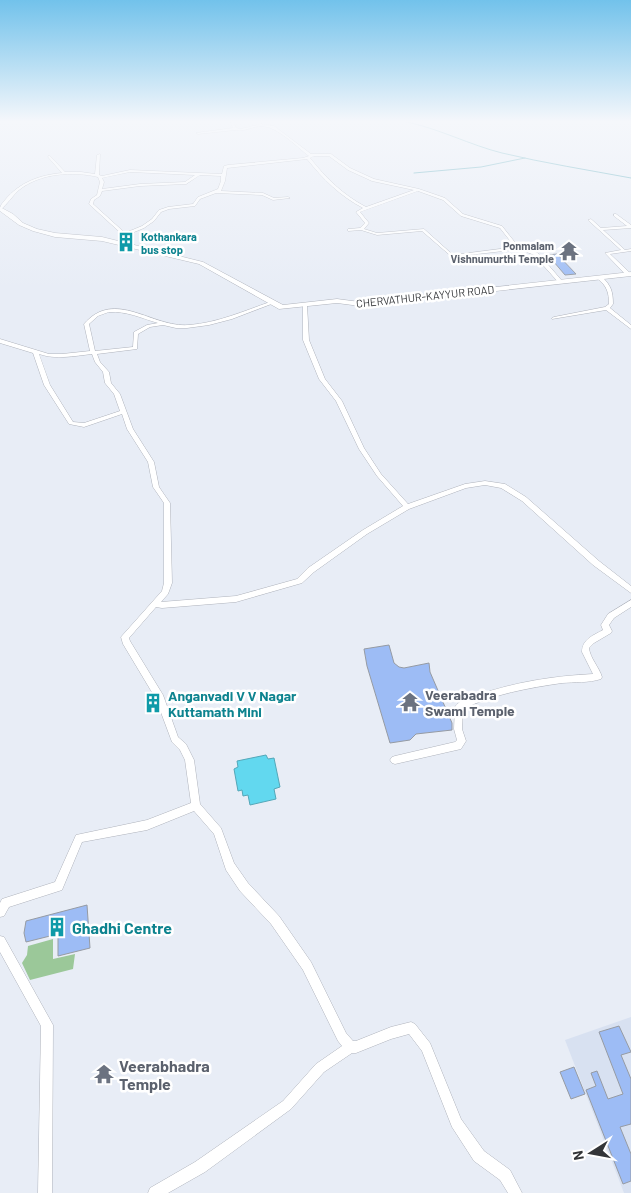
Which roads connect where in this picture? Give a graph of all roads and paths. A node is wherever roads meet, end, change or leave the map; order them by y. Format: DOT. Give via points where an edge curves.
graph roads {
  1 [pos="45,178"];
  2 [pos="100,178"];
  3 [pos="193,178"];
  4 [pos="223,178"];
  5 [pos="324,178"];
  6 [pos="368,178"];
  7 [pos="102,190"];
  8 [pos="418,190"];
  9 [pos="217,192"];
  10 [pos="288,198"];
  11 [pos="366,208"];
  12 [pos="0,209"];
  13 [pos="616,215"];
  14 [pos="590,220"];
  15 [pos="361,229"];
  16 [pos="600,229"];
  17 [pos="348,230"];
  18 [pos="125,235"];
  19 [pos="133,246"];
  20 [pos="522,248"];
  21 [pos="623,250"];
  22 [pos="631,250"];
  23 [pos="629,274"];
  24 [pos="600,278"];
  25 [pos="560,282"];
  26 [pos="272,303"];
  27 [pos="305,305"];
  28 [pos="607,308"];
  29 [pos="554,318"];
  30 [pos="166,324"];
  31 [pos="631,328"];
  32 [pos="0,341"];
  33 [pos="35,352"];
  34 [pos="94,353"];
  35 [pos="123,412"];
  36 [pos="407,507"];
  37 [pos="631,590"];
  38 [pos="631,603"];
  39 [pos="154,604"];
  40 [pos="395,760"];
  41 [pos="196,806"];
  42 [pos="0,912"];
  43 [pos="0,941"];
  44 [pos="350,1047"];
  45 [pos="45,1193"];
  46 [pos="155,1193"];
  47 [pos="516,1193"];
  1 -- 12 [label="street" via="19,187"];
  2 -- 7 [label="street"];
  3 -- 7 [label="street" via="186,183"];
  4 -- 9 [label="street"];
  5 -- 11 [label="street"];
  6 -- 8 [label="street"];
  7 -- 18 [label="street" via="91,204"];
  8 -- 11 [label="street"];
  8 -- 20 [label="street" via="444,199 462,215 500,228 516,246"];
  9 -- 10 [label="street"];
  9 -- 18 [label="street" via="200,198 194,205 160,211 143,227"];
  11 -- 15 [label="street" via="358,212 367,223"];
  12 -- 19 [label="main road, CHERVATHUR-KAYYUR ROAD" via="34,230"];
  13 -- 16 [label="street" via="631,227"];
  14 -- 16 [label="street"];
  15 -- 17 [label="street"];
  15 -- 20 [label="street" via="377,234 423,230 452,256"];
  16 -- 21 [label="street"];
  18 -- 19 [label="street"];
  19 -- 26 [label="main road, CHERVATHUR-KAYYUR ROAD" via="201,263"];
  20 -- 25 [label="street" via="536,254"];
  21 -- 22 [label="street"];
  21 -- 23 [label="street" via="607,253"];
  23 -- 24 [label="main road, CHERVATHUR-KAYYUR ROAD"];
  24 -- 25 [label="main road, CHERVATHUR-KAYYUR ROAD"];
  24 -- 28 [label="street" via="612,292 611,304"];
  25 -- 27 [label="main road, CHERVATHUR-KAYYUR ROAD" via="360,304 337,301"];
  26 -- 27 [label="main road, CHERVATHUR-KAYYUR ROAD" via="282,307"];
  26 -- 30 [label="street" via="210,325 185,328"];
  27 -- 36 [label="street" via="306,340 322,379 339,401 361,448"];
  28 -- 29 [label="street"];
  28 -- 31 [label="street"];
  30 -- 34 [label="street" via="149,326 136,333 135,348"];
  30 -- 34 [label="street" via="120,311 97,314 86,324"];
  32 -- 33 [label="street"];
  33 -- 34 [label="street" via="49,356"];
  33 -- 35 [label="street" via="47,385 71,423 84,426"];
  34 -- 35 [label="street" via="117,394"];
  35 -- 39 [label="street" via="151,462 156,487 167,504 168,583"];
  36 -- 37 [label="street" via="465,486 485,483 503,486 544,514 596,563"];
  36 -- 39 [label="street" via="365,532 299,581 236,599"];
  38 -- 40 [label="street" via="611,616 605,625 608,631 587,643 588,658 598,677 527,686 469,701 459,707 458,729 462,741 458,746"];
  39 -- 41 [label="street" via="126,637 126,642 160,698 175,739 189,760"];
  41 -- 42 [label="street" via="130,829 79,838 58,886 6,903"];
  41 -- 44 [label="street" via="218,831 230,866 244,887 275,920 307,966"];
  43 -- 45 [label="street" via="47,1026"];
  44 -- 46 [label="street" via="320,1068 287,1104 200,1167"];
  44 -- 47 [label="street" via="411,1028 426,1047 456,1124 479,1156 505,1174"];
}
